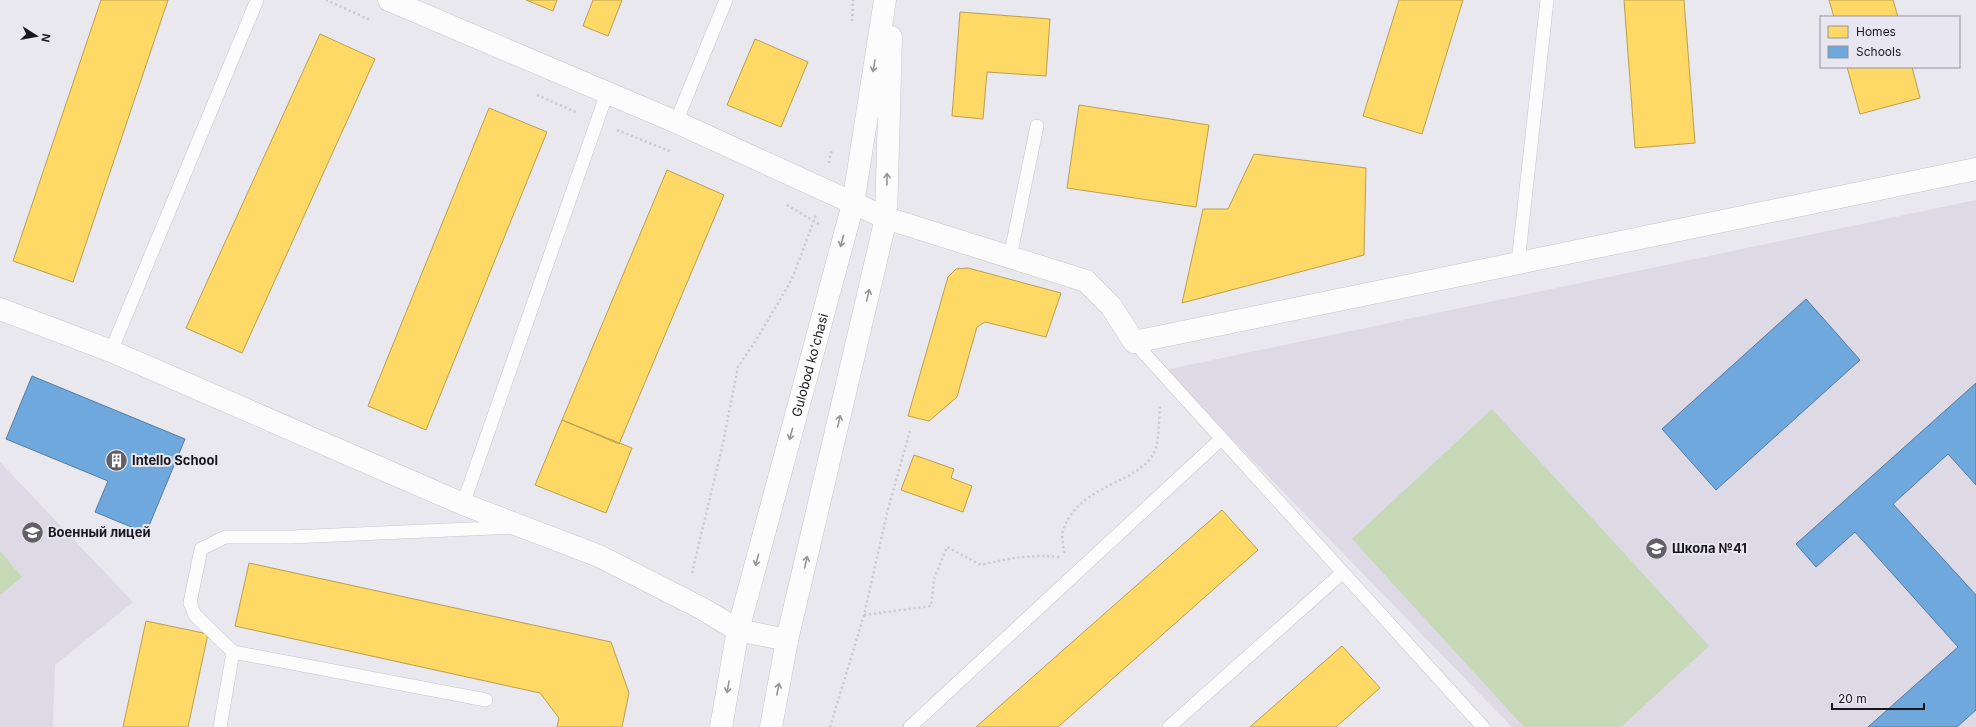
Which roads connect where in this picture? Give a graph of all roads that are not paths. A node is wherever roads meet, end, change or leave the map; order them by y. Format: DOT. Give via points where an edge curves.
graph roads {
  1 [pos="257,0"];
  2 [pos="389,0"];
  3 [pos="726,0"];
  4 [pos="885,0"];
  5 [pos="891,0"];
  6 [pos="1547,0"];
  7 [pos="607,93"];
  8 [pos="676,122"];
  9 [pos="1036,126"];
  10 [pos="1976,169"];
  11 [pos="853,204"];
  12 [pos="886,218"];
  13 [pos="1010,257"];
  14 [pos="1518,263"];
  15 [pos="0,309"];
  16 [pos="1134,342"];
  17 [pos="111,351"];
  18 [pos="1220,440"];
  19 [pos="463,504"];
  20 [pos="523,527"];
  21 [pos="1342,574"];
  22 [pos="738,630"];
  23 [pos="787,640"];
  24 [pos="233,652"];
  25 [pos="486,700"];
  26 [pos="220,727"];
  27 [pos="720,727"];
  28 [pos="771,727"];
  29 [pos="910,727"];
  30 [pos="1169,727"];
  31 [pos="1482,727"];
  1 -- 17 [label="lane"];
  2 -- 7 [label="street"];
  3 -- 8 [label="lane"];
  4 -- 11 [label="street, Gulobod ko'chasi, one-way"];
  12 -- 5 [label="street, one-way"];
  6 -- 14 [label="lane"];
  7 -- 8 [label="street"];
  7 -- 19 [label="lane"];
  8 -- 11 [label="street"];
  9 -- 13 [label="lane"];
  10 -- 14 [label="street"];
  11 -- 12 [label="street"];
  11 -- 22 [label="street, Gulobod ko'chasi, one-way"];
  12 -- 13 [label="street"];
  23 -- 12 [label="street, one-way"];
  13 -- 16 [label="street" via="1086,281 1111,306"];
  14 -- 16 [label="street"];
  15 -- 17 [label="street"];
  16 -- 18 [label="lane"];
  17 -- 19 [label="street"];
  18 -- 21 [label="lane"];
  18 -- 29 [label="lane"];
  19 -- 20 [label="street"];
  20 -- 22 [label="street" via="599,556"];
  20 -- 24 [label="lane" via="291,537 225,537 201,549 190,603 195,615"];
  21 -- 30 [label="lane"];
  21 -- 31 [label="lane"];
  22 -- 23 [label="street"];
  22 -- 27 [label="street, Gulobod ko'chasi, one-way"];
  28 -- 23 [label="street, one-way"];
  24 -- 25 [label="lane"];
  24 -- 26 [label="lane"];
}
